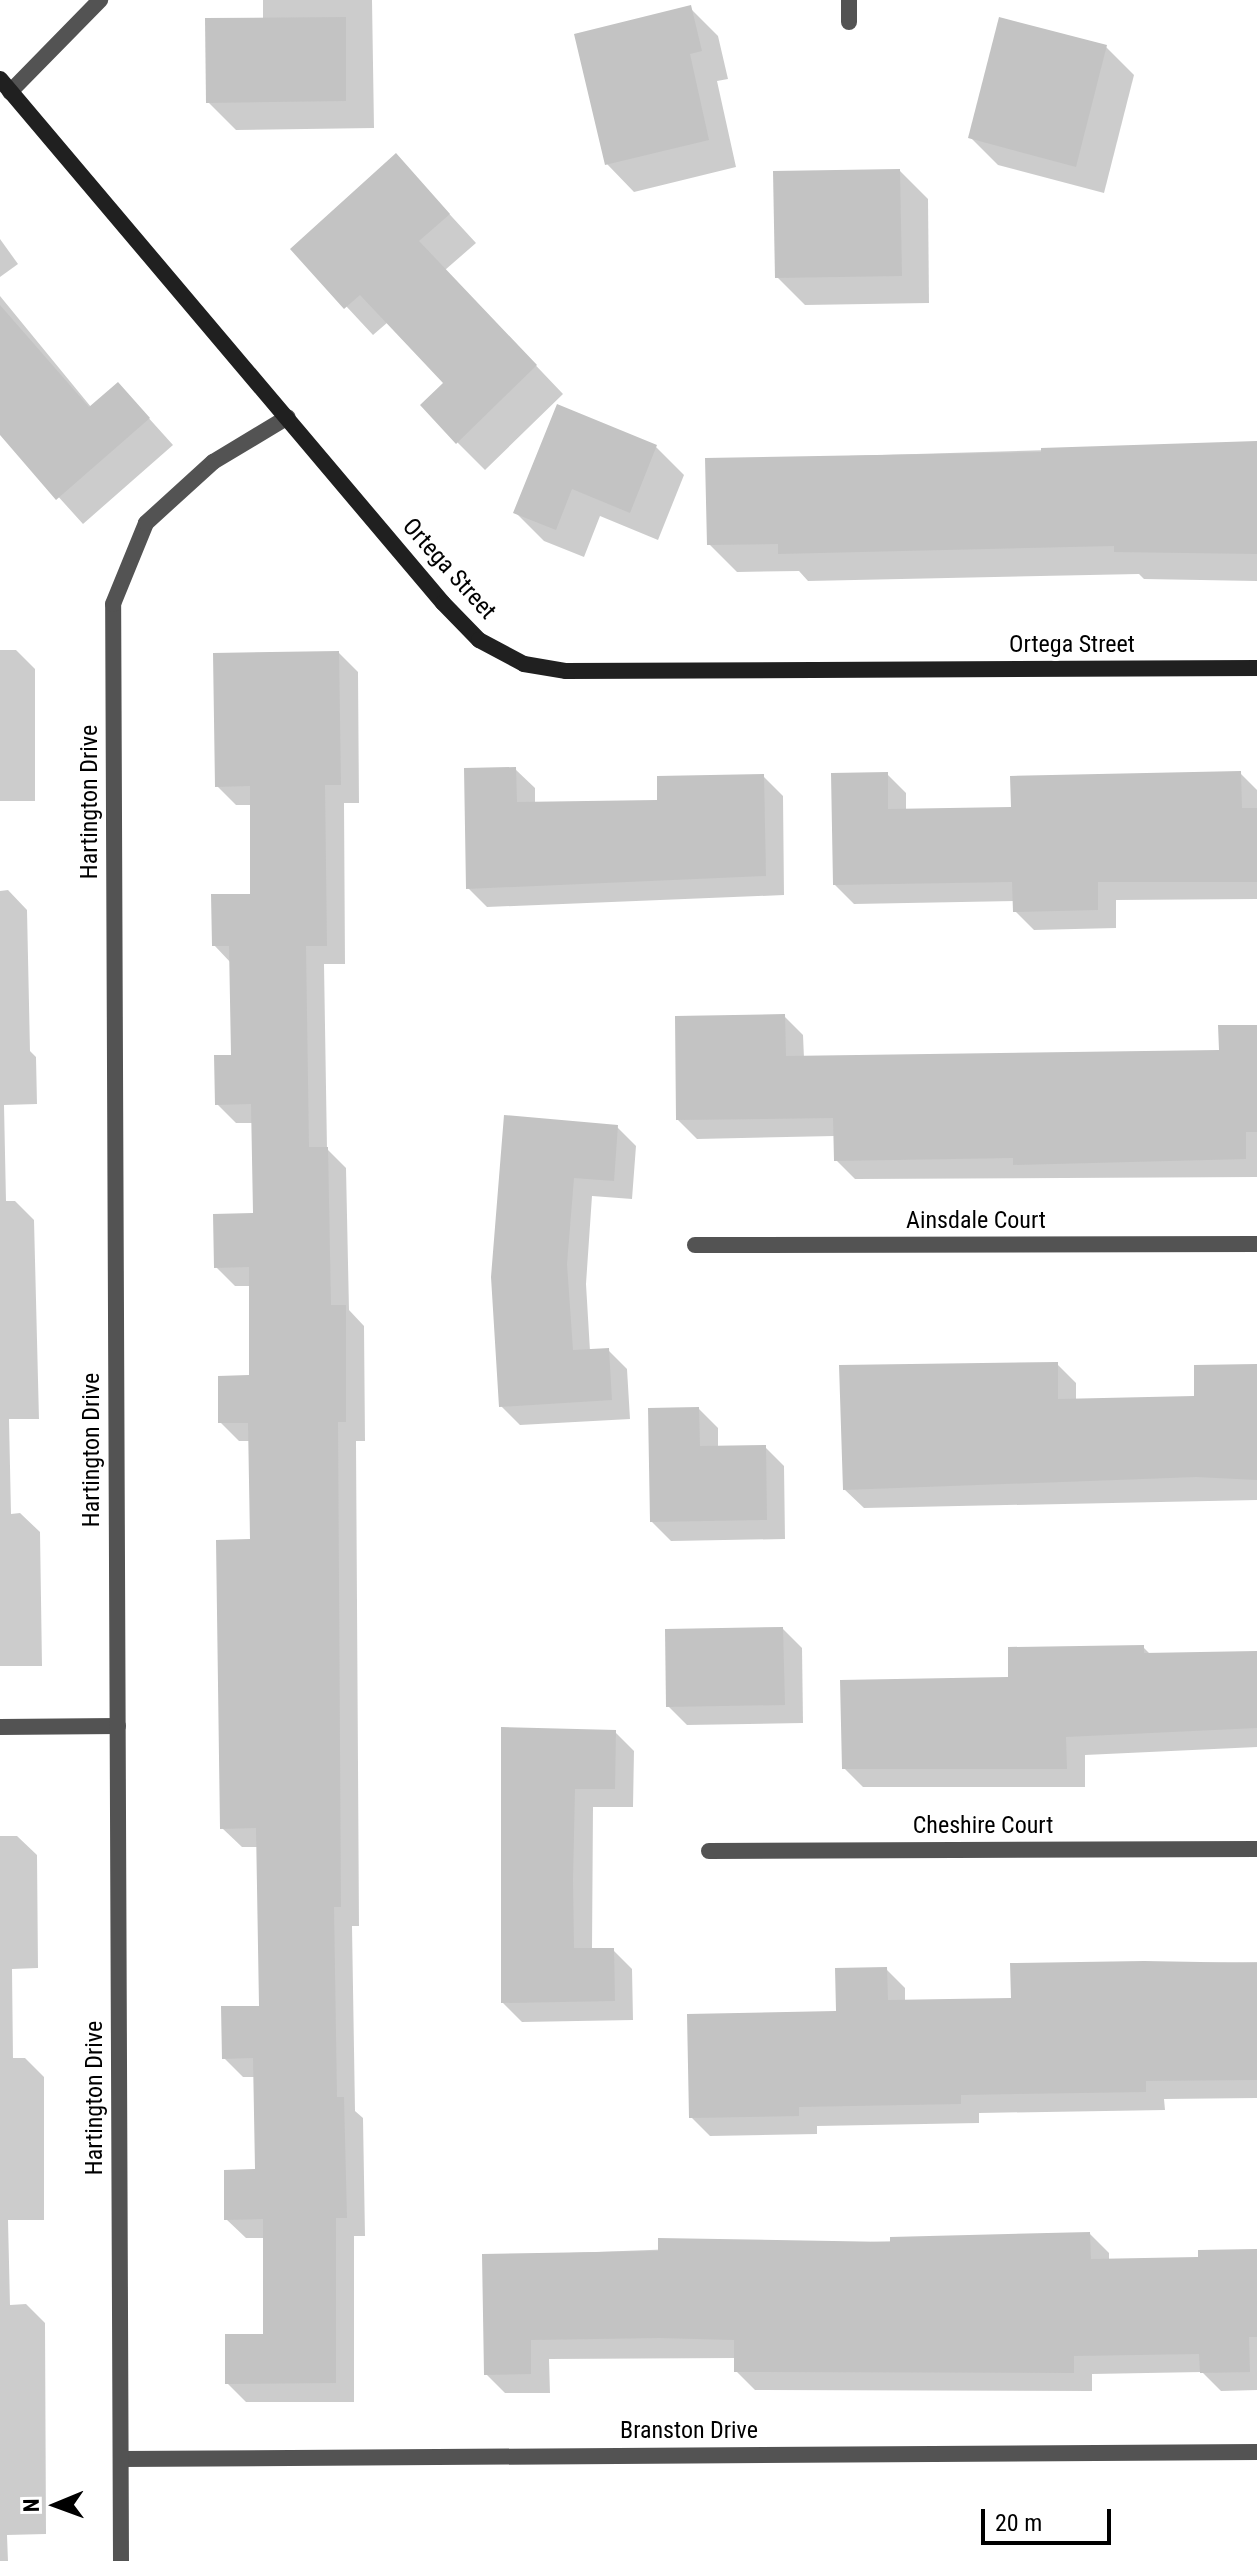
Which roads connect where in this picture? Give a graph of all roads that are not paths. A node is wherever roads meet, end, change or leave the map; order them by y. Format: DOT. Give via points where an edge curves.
graph roads {
  1 [pos="100,0"];
  2 [pos="849,0"];
  3 [pos="849,22"];
  4 [pos="5,86"];
  5 [pos="288,417"];
  6 [pos="1257,668"];
  7 [pos="1257,1244"];
  8 [pos="695,1245"];
  9 [pos="118,1726"];
  10 [pos="0,1727"];
  11 [pos="1257,1849"];
  12 [pos="709,1851"];
  13 [pos="1257,2452"];
  14 [pos="121,2459"];
  15 [pos="121,2561"];
  1 -- 4 [label="street"];
  2 -- 3 [label="street"];
  4 -- 5 [label="street, Ortega Street"];
  5 -- 6 [label="street, Ortega Street" via="443,603 479,640 524,664 566,671"];
  5 -- 9 [label="street, Hartington Drive" via="213,462 146,523 113,604"];
  7 -- 8 [label="street, Ainsdale Court"];
  9 -- 10 [label="street"];
  9 -- 14 [label="street, Hartington Drive"];
  11 -- 12 [label="street, Cheshire Court"];
  13 -- 14 [label="street, Branston Drive"];
  14 -- 15 [label="street, Hartington Drive"];
}
